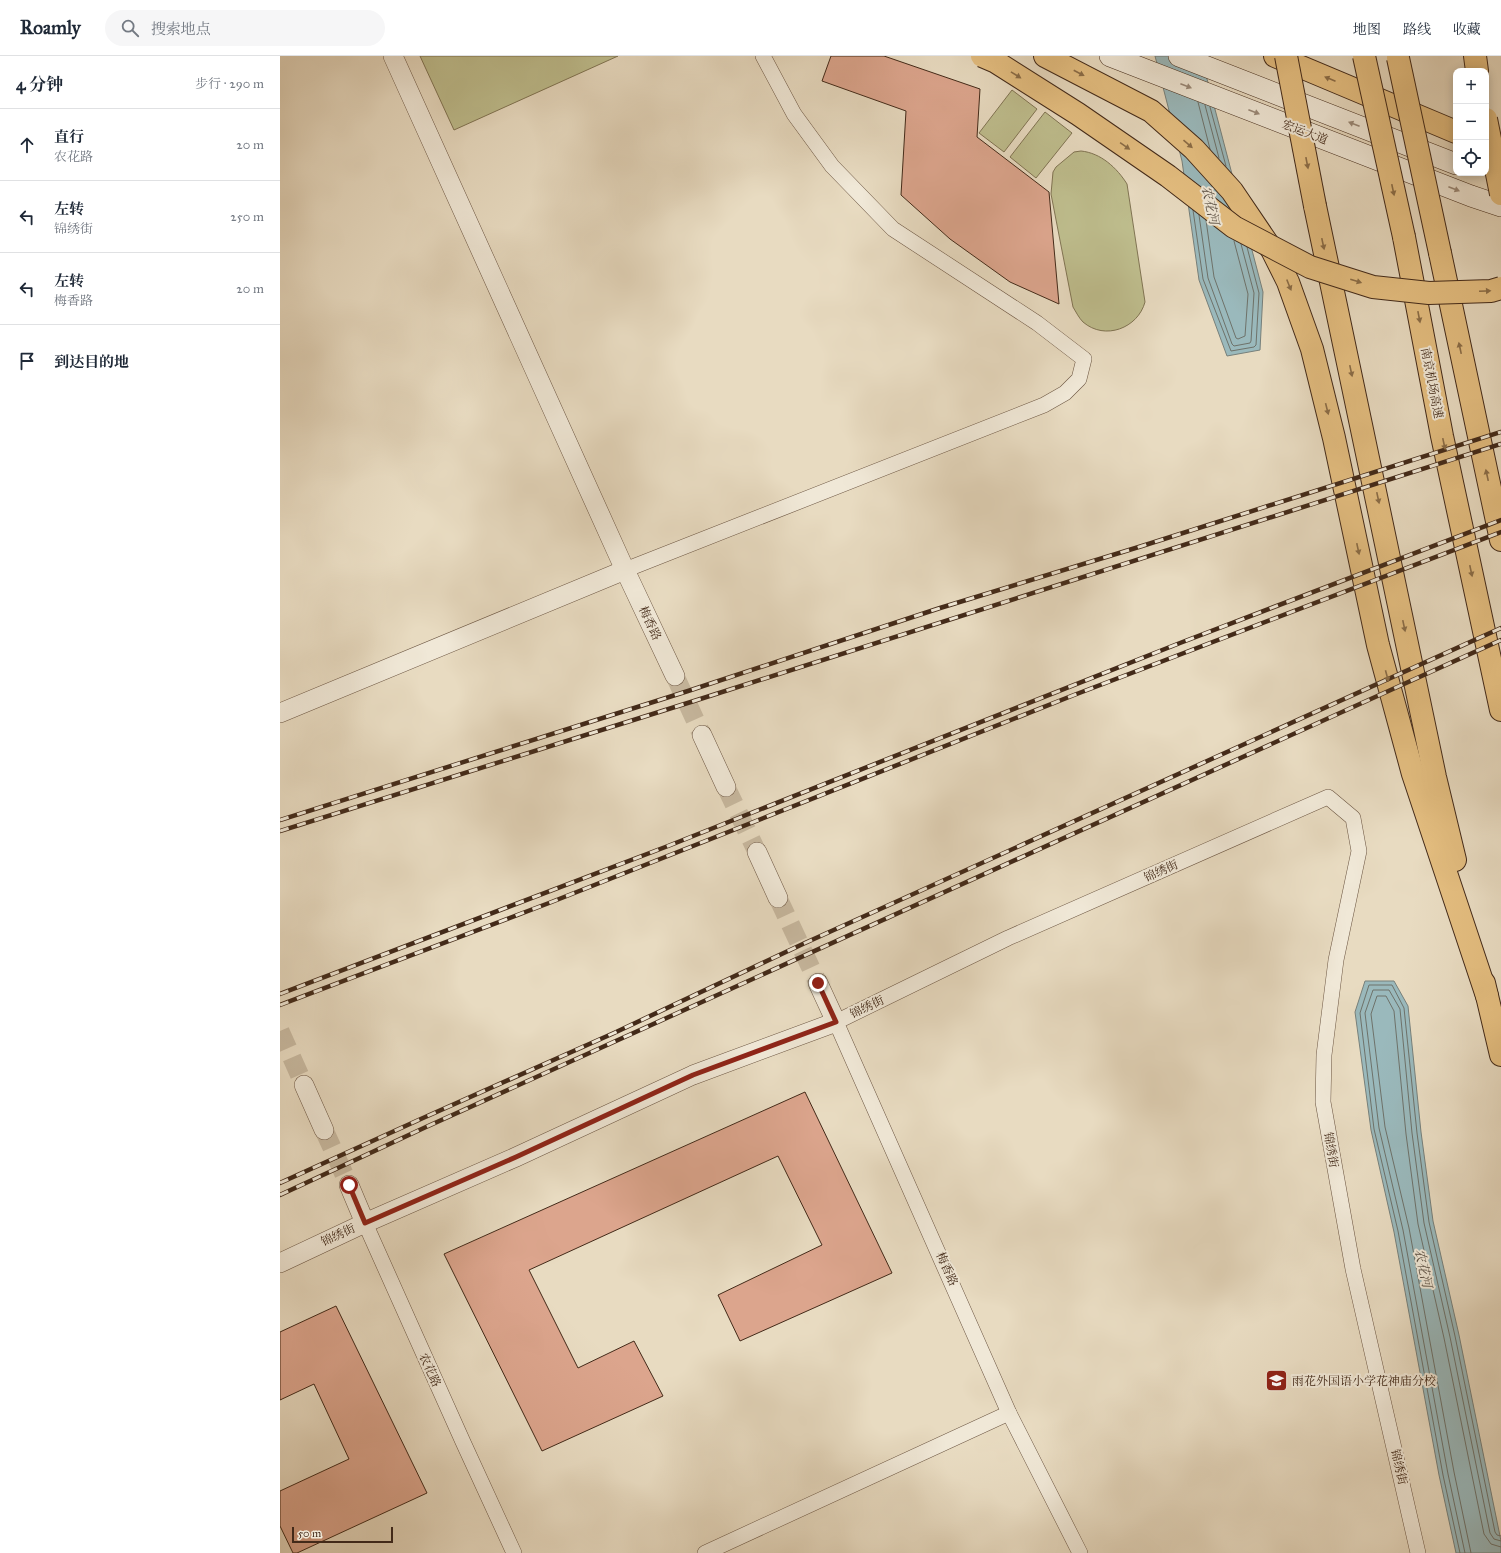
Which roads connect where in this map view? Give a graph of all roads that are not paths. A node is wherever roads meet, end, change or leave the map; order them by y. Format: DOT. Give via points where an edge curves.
graph roads {
  1 [pos="393,56"];
  2 [pos="763,56"];
  3 [pos="982,56"];
  4 [pos="1044,56"];
  5 [pos="1110,56"];
  6 [pos="1179,56"];
  7 [pos="1275,56"];
  8 [pos="1286,56"];
  9 [pos="1364,56"];
  10 [pos="1398,57"];
  11 [pos="1453,131"];
  12 [pos="1489,135"];
  13 [pos="1489,144"];
  14 [pos="1501,148"];
  15 [pos="1453,163"];
  16 [pos="1489,174"];
  17 [pos="1501,177"];
  18 [pos="1501,194"];
  19 [pos="1501,206"];
  20 [pos="1501,288"];
  21 [pos="1501,540"];
  22 [pos="625,570"];
  23 [pos="674,676"];
  24 [pos="1501,710"];
  25 [pos="280,713"];
  26 [pos="702,736"];
  27 [pos="726,787"];
  28 [pos="757,852"];
  29 [pos="778,898"];
  30 [pos="818,983"];
  31 [pos="1487,996"];
  32 [pos="836,1022"];
  33 [pos="1501,1055"];
  34 [pos="304,1085"];
  35 [pos="324,1130"];
  36 [pos="349,1185"];
  37 [pos="365,1223"];
  38 [pos="280,1263"];
  39 [pos="1009,1413"];
  40 [pos="1414,1551"];
  41 [pos="514,1553"];
  42 [pos="705,1553"];
  43 [pos="1080,1553"];
  1 -- 22 [label="street, 梅香路"];
  2 -- 22 [label="street" via="794,114 832,166 893,229 1037,323 1084,359 1079,379 1065,393 1044,405"];
  3 -- 20 [label="highway, one-way, bridge" via="996,62 1084,118 1168,176 1234,227 1310,267 1373,287 1429,293 1491,291"];
  4 -- 31 [label="highway, one-way, bridge" via="1151,111 1194,149 1232,192 1272,250 1288,282 1312,349 1334,438 1378,645 1405,744"];
  5 -- 19 [label="main road, 宏运大道, one-way"];
  15 -- 6 [label="main road, one-way"];
  11 -- 7 [label="highway, one-way"];
  8 -- 31 [label="highway, one-way, bridge" via="1315,206 1434,769"];
  9 -- 24 [label="highway, 南京机场高速, one-way, bridge" via="1404,237 1442,436"];
  21 -- 10 [label="highway, one-way, bridge"];
  12 -- 18 [label="highway, bridge"];
  13 -- 14 [label="highway"];
  16 -- 17 [label="main road"];
  22 -- 23 [label="street, 梅香路"];
  22 -- 25 [label="street"];
  26 -- 27 [label="street"];
  28 -- 29 [label="street"];
  30 -- 32 [label="street, 梅香路"];
  31 -- 33 [label="highway"];
  32 -- 37 [label="street, 锦绣街" via="693,1075"];
  32 -- 39 [label="street, 梅香路"];
  32 -- 40 [label="street, 锦绣街" via="1008,938 1328,797 1353,818 1358,851 1336,960 1324,1056 1323,1102 1353,1269"];
  34 -- 35 [label="street"];
  36 -- 37 [label="street, 农花路"];
  37 -- 38 [label="street, 锦绣街"];
  37 -- 41 [label="street, 农花路"];
  39 -- 42 [label="street"];
  39 -- 43 [label="street, 梅香路"];
}
